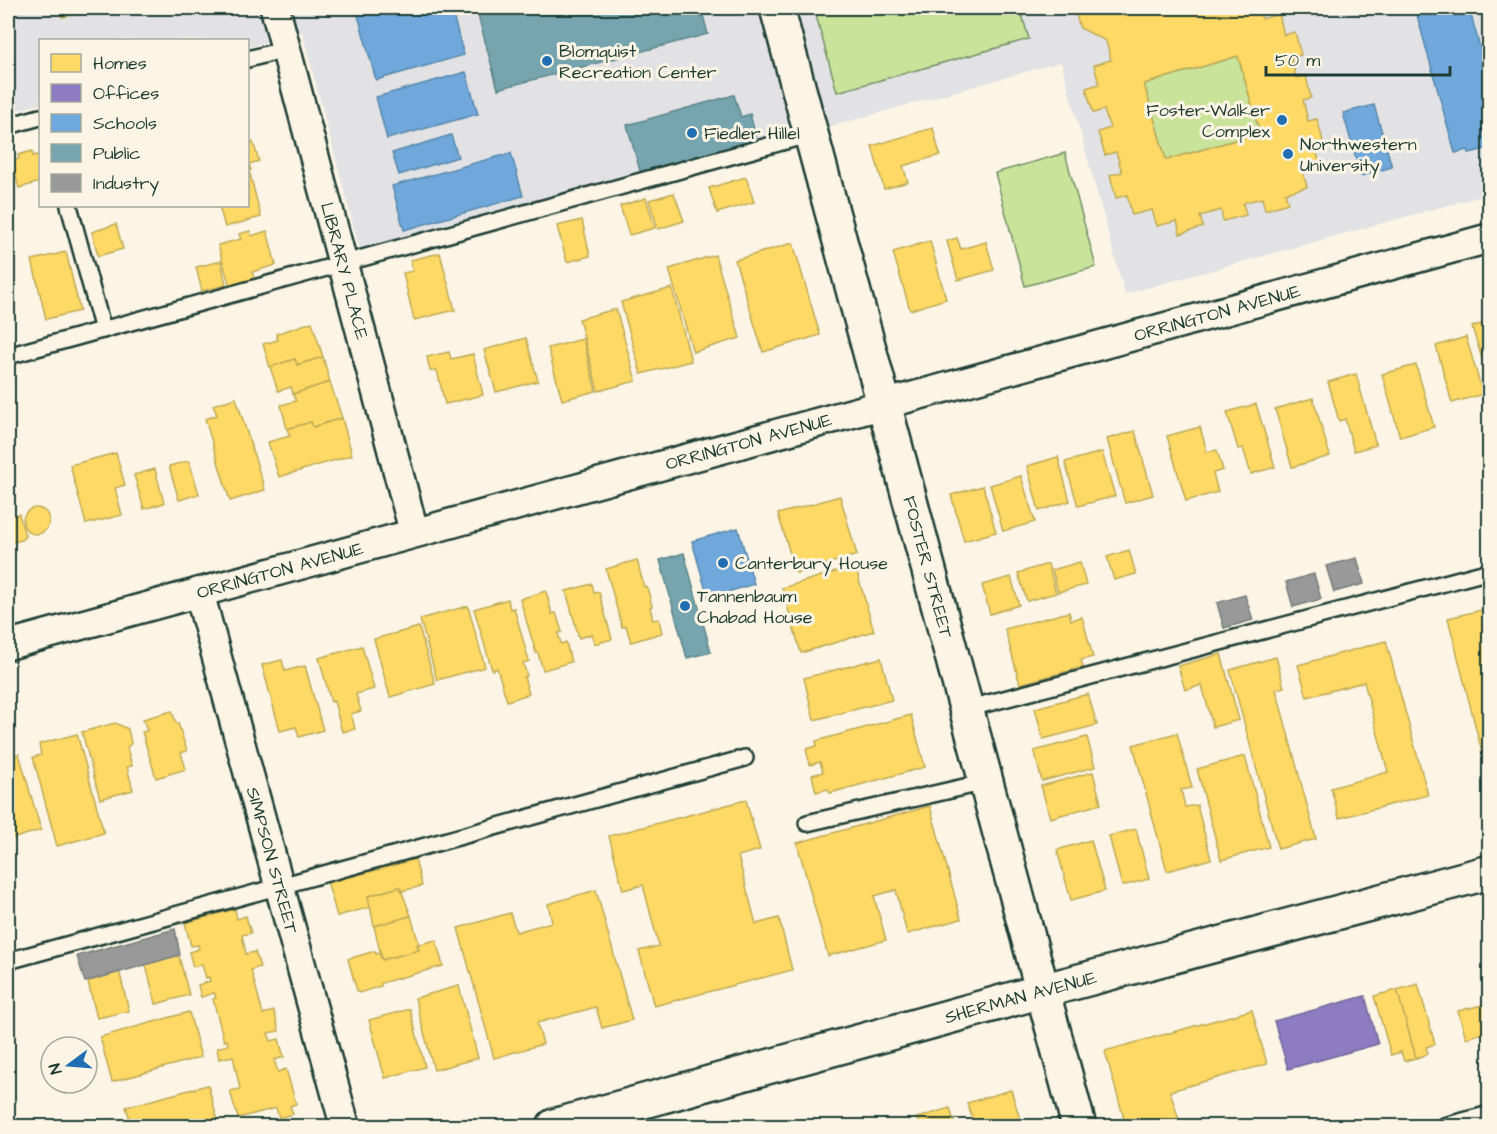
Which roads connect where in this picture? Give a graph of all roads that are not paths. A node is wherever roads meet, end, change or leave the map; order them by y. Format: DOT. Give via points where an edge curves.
graph roads {
  1 [pos="275,8"];
  2 [pos="777,8"];
  3 [pos="286,49"];
  4 [pos="249,59"];
  5 [pos="39,117"];
  6 [pos="8,126"];
  7 [pos="811,134"];
  8 [pos="69,207"];
  9 [pos="1490,238"];
  10 [pos="343,264"];
  11 [pos="104,330"];
  12 [pos="8,356"];
  13 [pos="884,403"];
  14 [pos="414,532"];
  15 [pos="1490,571"];
  16 [pos="199,592"];
  17 [pos="8,645"];
  18 [pos="966,709"];
  19 [pos="745,758"];
  20 [pos="986,782"];
  21 [pos="807,824"];
  22 [pos="1490,872"];
  23 [pos="279,887"];
  24 [pos="8,961"];
  25 [pos="1042,991"];
  26 [pos="1490,1114"];
  27 [pos="568,1125"];
  28 [pos="345,1126"];
  29 [pos="1079,1126"];
  30 [pos="1444,1126"];
  1 -- 3 [label="street, LIBRARY PLACE"];
  2 -- 7 [label="street, FOSTER STREET"];
  3 -- 4 [label="lane"];
  3 -- 10 [label="street, LIBRARY PLACE"];
  5 -- 6 [label="lane"];
  7 -- 10 [label="lane"];
  7 -- 13 [label="street, FOSTER STREET"];
  8 -- 11 [label="lane"];
  9 -- 13 [label="street, ORRINGTON AVENUE"];
  10 -- 11 [label="lane"];
  10 -- 14 [label="street, LIBRARY PLACE"];
  11 -- 12 [label="lane"];
  13 -- 14 [label="street, ORRINGTON AVENUE"];
  13 -- 18 [label="street, FOSTER STREET"];
  14 -- 16 [label="street, ORRINGTON AVENUE"];
  15 -- 18 [label="lane"];
  16 -- 17 [label="street, ORRINGTON AVENUE"];
  16 -- 23 [label="street, SIMPSON STREET"];
  18 -- 20 [label="street, FOSTER STREET"];
  19 -- 23 [label="lane"];
  20 -- 21 [label="lane"];
  20 -- 25 [label="street, FOSTER STREET"];
  22 -- 25 [label="street, SHERMAN AVENUE"];
  23 -- 24 [label="lane"];
  23 -- 28 [label="street, SIMPSON STREET"];
  25 -- 27 [label="street, SHERMAN AVENUE"];
  25 -- 29 [label="street, FOSTER STREET"];
  26 -- 30 [label="lane"];
}
